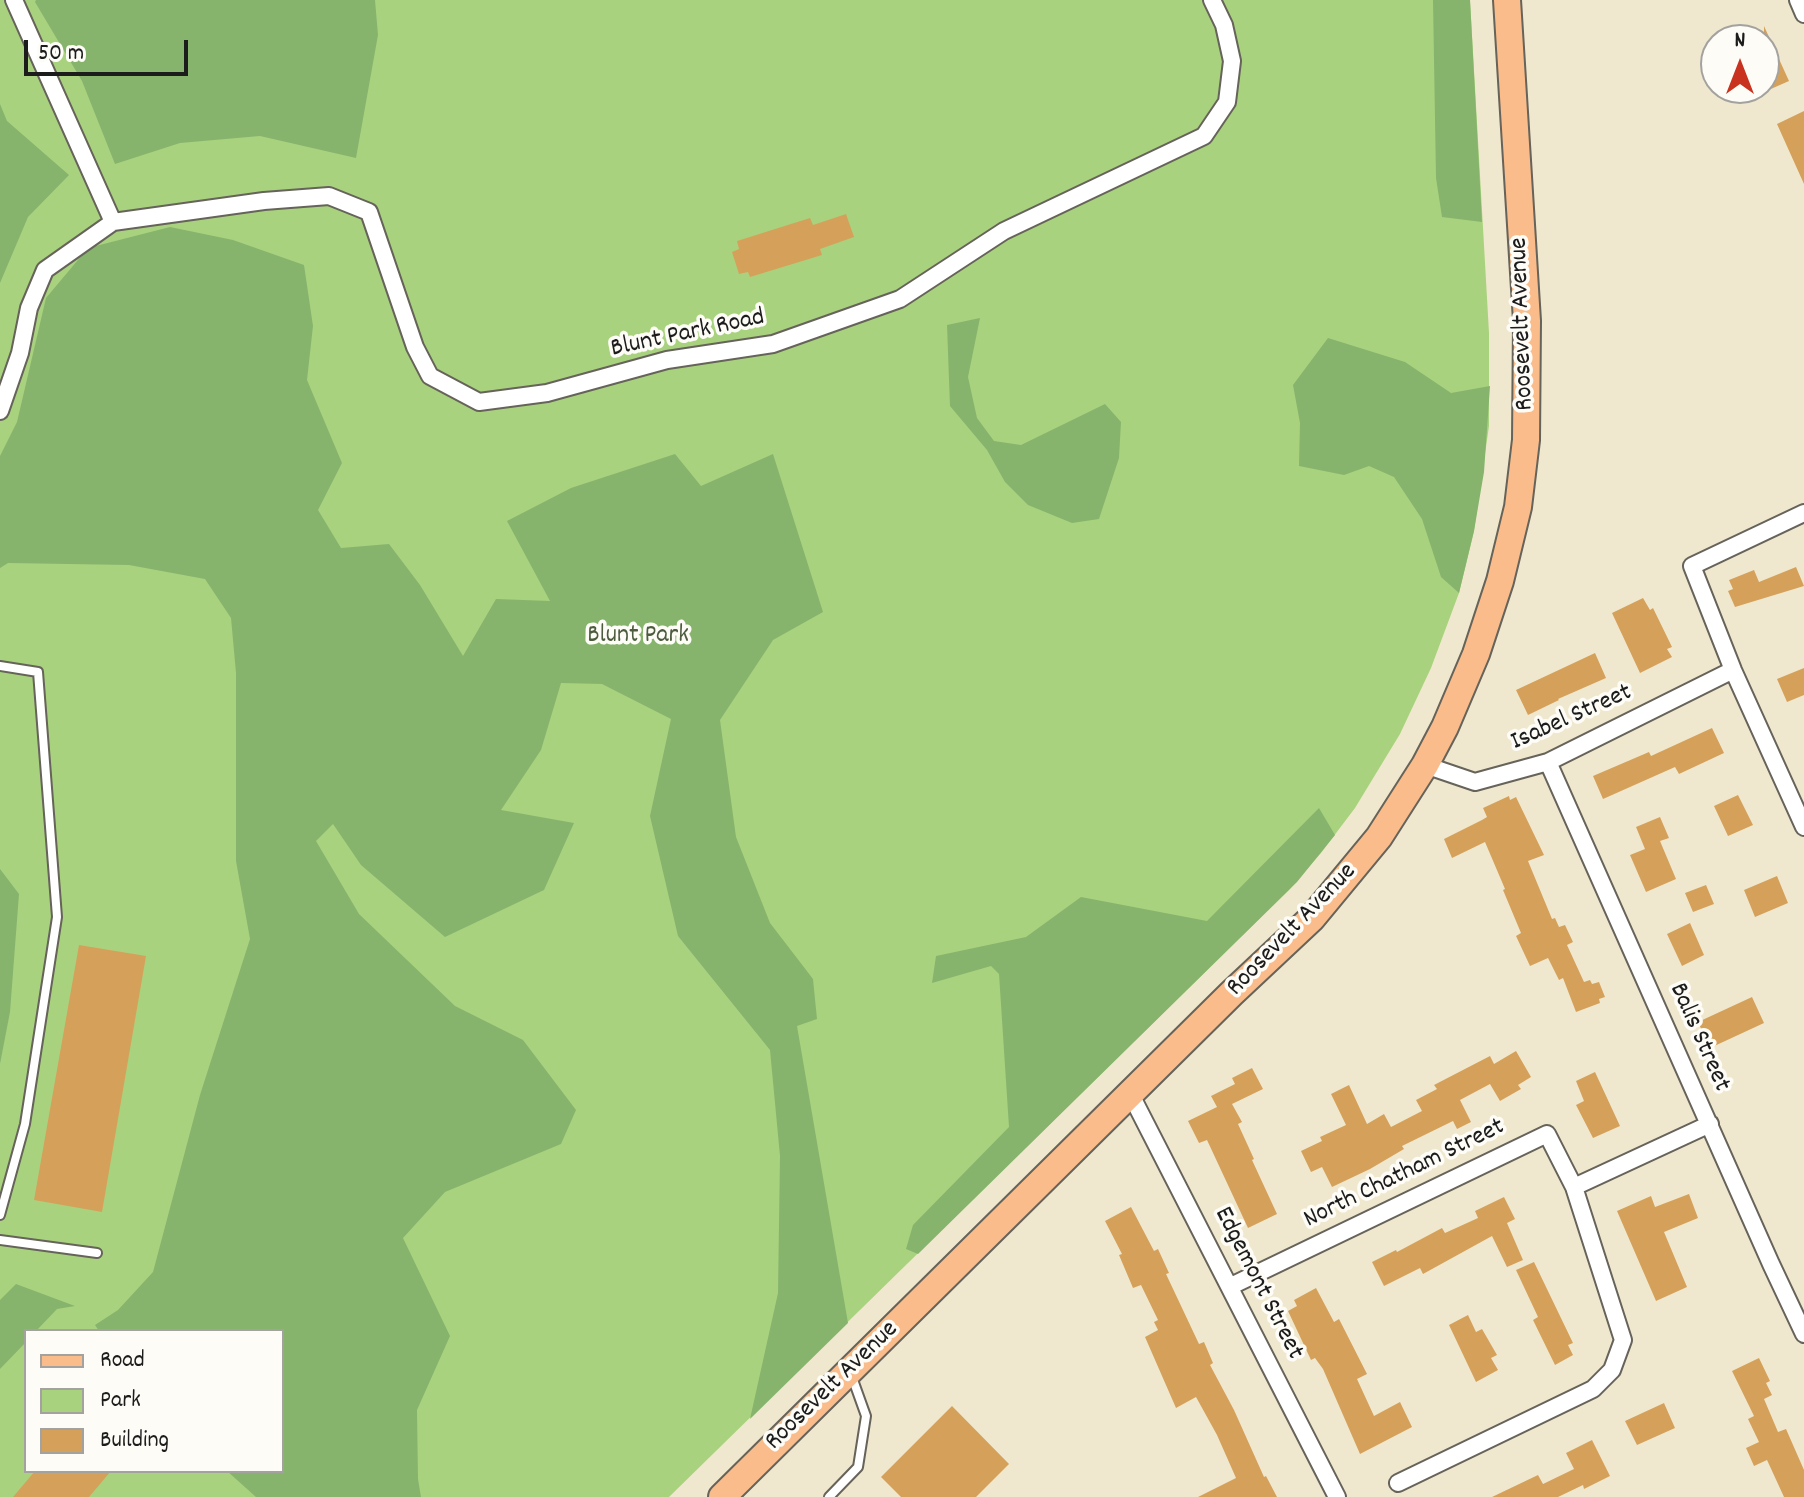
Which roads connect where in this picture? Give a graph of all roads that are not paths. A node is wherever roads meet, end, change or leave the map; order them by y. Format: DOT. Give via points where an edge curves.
graph roads {
  1 [pos="14,0"];
  2 [pos="1212,0"];
  3 [pos="1507,0"];
  4 [pos="1798,0"];
  5 [pos="1804,14"];
  6 [pos="113,222"];
  7 [pos="0,411"];
  8 [pos="1804,513"];
  9 [pos="0,666"];
  10 [pos="1733,670"];
  11 [pos="1548,762"];
  12 [pos="1425,765"];
  13 [pos="1804,827"];
  14 [pos="1131,1095"];
  15 [pos="1710,1124"];
  16 [pos="1574,1187"];
  17 [pos="0,1215"];
  18 [pos="0,1240"];
  19 [pos="97,1253"];
  20 [pos="1231,1286"];
  21 [pos="1804,1334"];
  22 [pos="850,1371"];
  23 [pos="1398,1483"];
  24 [pos="722,1497"];
  25 [pos="829,1497"];
  26 [pos="1337,1497"];
  1 -- 6 [label="street"];
  2 -- 6 [label="street, Blunt Park Road" via="1232,61 1227,102 1204,136 1004,231 900,299 773,344 667,360 547,393 479,402 430,376 369,212 329,196"];
  3 -- 12 [label="main road, Roosevelt Avenue" via="1527,321 1523,474 1489,617"];
  4 -- 5 [label="street"];
  6 -- 7 [label="street, Blunt Park Road" via="45,270"];
  8 -- 10 [label="street" via="1692,566"];
  9 -- 17 [label="lane" via="38,672 57,917 25,1124"];
  10 -- 11 [label="street, Isabel Street"];
  10 -- 13 [label="street"];
  11 -- 12 [label="street, Isabel Street" via="1475,782"];
  11 -- 15 [label="street, Balis Street"];
  12 -- 14 [label="main road, Roosevelt Avenue" via="1379,837 1312,918"];
  14 -- 20 [label="street, Edgemont Street"];
  14 -- 22 [label="main road, Roosevelt Avenue"];
  15 -- 16 [label="street"];
  15 -- 21 [label="street, Balis Street"];
  16 -- 20 [label="street, North Chatham Street" via="1547,1134"];
  16 -- 23 [label="street" via="1623,1340 1612,1370 1593,1389"];
  18 -- 19 [label="lane"];
  20 -- 26 [label="street, Edgemont Street"];
  22 -- 24 [label="main road, Roosevelt Avenue"];
  22 -- 25 [label="lane" via="866,1416 858,1467"];
}
